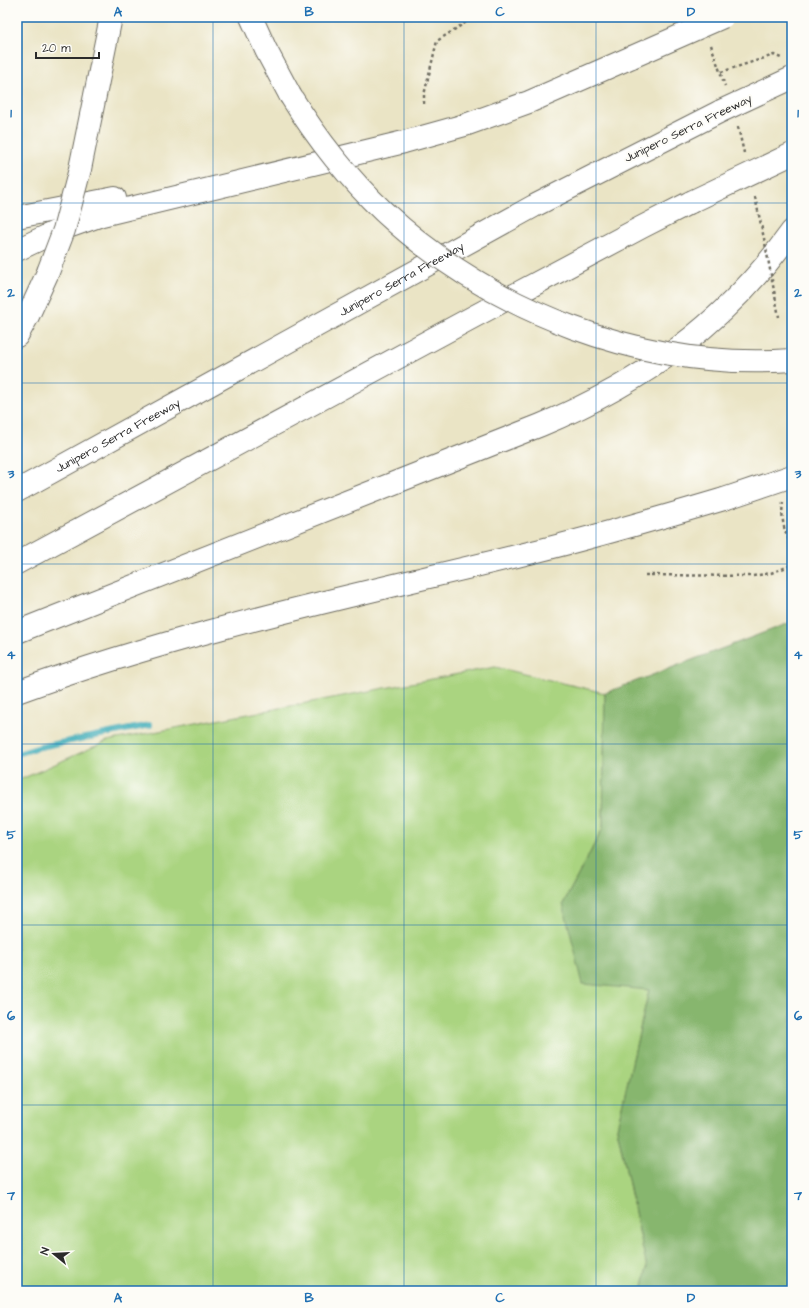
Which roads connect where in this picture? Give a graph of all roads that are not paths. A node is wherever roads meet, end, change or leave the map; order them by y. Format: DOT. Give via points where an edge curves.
graph roads {
  1 [pos="111,17"];
  2 [pos="251,17"];
  3 [pos="723,17"];
  4 [pos="789,69"];
  5 [pos="368,151"];
  6 [pos="792,154"];
  7 [pos="17,217"];
  8 [pos="792,232"];
  9 [pos="17,250"];
  10 [pos="17,336"];
  11 [pos="792,360"];
  12 [pos="792,476"];
  13 [pos="17,491"];
  14 [pos="17,563"];
  15 [pos="392,586"];
  16 [pos="17,632"];
  17 [pos="17,692"];
  18 [pos="17,705"];
  1 -- 10 [label="highway, bridge" via="80,169 64,230 48,272"];
  2 -- 11 [label="highway, bridge" via="290,95 337,161 384,212 438,256 476,282 540,314 582,330 649,350 718,359"];
  3 -- 5 [label="highway, bridge" via="496,115 436,134"];
  4 -- 13 [label="highway, Junipero Serra Freeway, bridge" via="669,137 527,210"];
  5 -- 7 [label="highway"];
  5 -- 9 [label="highway" via="102,215 57,231"];
  6 -- 14 [label="highway, bridge" via="635,230"];
  8 -- 16 [label="highway" via="742,292 711,322 666,358 596,400 541,425"];
  12 -- 15 [label="highway, bridge" via="724,499 601,534"];
  15 -- 17 [label="highway" via="174,641"];
  15 -- 18 [label="highway" via="340,609 136,664"];
}
